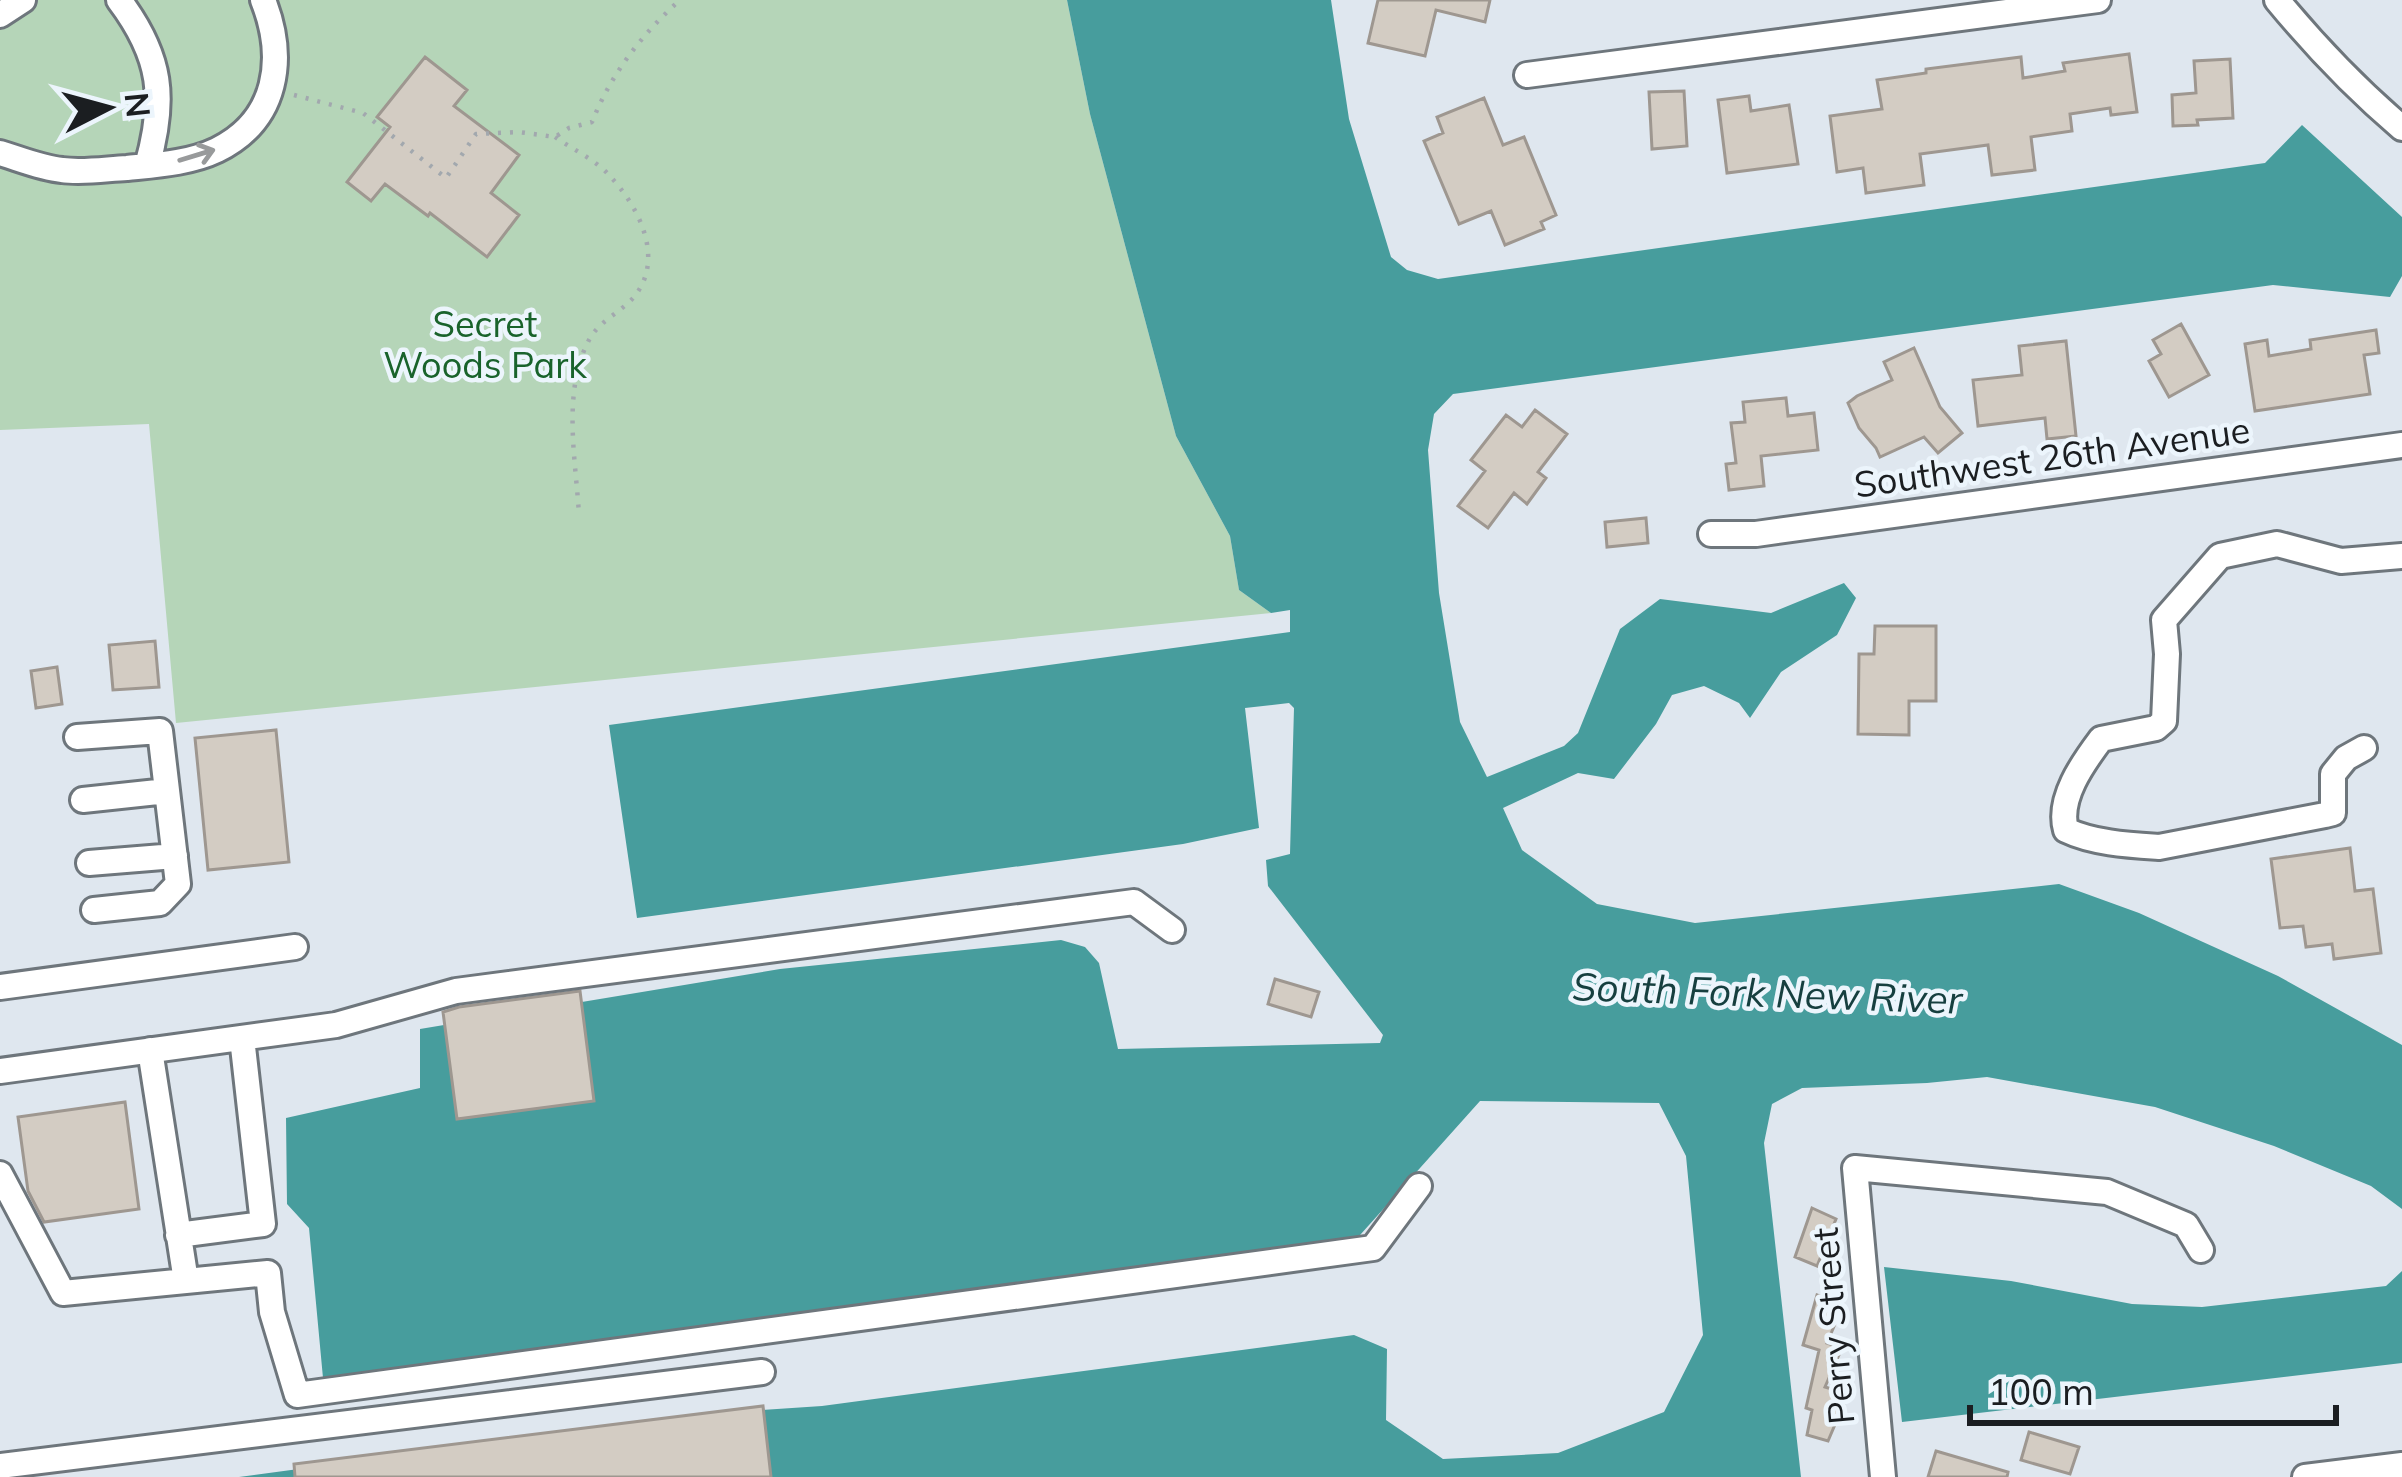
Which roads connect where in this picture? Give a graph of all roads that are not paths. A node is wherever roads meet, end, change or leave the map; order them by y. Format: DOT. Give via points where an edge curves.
graph roads {
  1 [pos="23,0"];
  2 [pos="119,0"];
  3 [pos="263,0"];
  4 [pos="2098,0"];
  5 [pos="2276,0"];
  6 [pos="0,15"];
  7 [pos="1527,75"];
  8 [pos="2402,128"];
  9 [pos="0,153"];
  10 [pos="146,166"];
  11 [pos="2402,445"];
  12 [pos="1711,534"];
  13 [pos="2402,556"];
  14 [pos="77,737"];
  15 [pos="2363,748"];
  16 [pos="167,791"];
  17 [pos="83,800"];
  18 [pos="175,856"];
  19 [pos="89,863"];
  20 [pos="94,910"];
  21 [pos="1172,929"];
  22 [pos="295,947"];
  23 [pos="0,987"];
  24 [pos="242,1038"];
  25 [pos="150,1051"];
  26 [pos="0,1071"];
  27 [pos="0,1174"];
  28 [pos="1419,1186"];
  29 [pos="178,1235"];
  30 [pos="2201,1250"];
  31 [pos="186,1281"];
  32 [pos="762,1372"];
  33 [pos="2402,1465"];
  34 [pos="0,1466"];
  35 [pos="1882,1477"];
  36 [pos="2305,1477"];
  1 -- 6 [label="street"];
  2 -- 10 [label="street" via="156,74 160,106"];
  10 -- 3 [label="street, one-way" via="217,150 255,119 275,76"];
  4 -- 7 [label="street"];
  5 -- 8 [label="street"];
  9 -- 10 [label="street" via="63,170"];
  11 -- 12 [label="street, Southwest 26th Avenue" via="1756,535"];
  13 -- 15 [label="street" via="2341,561 2277,544 2220,556 2164,620 2164,721 2101,739 2080,766 2063,822 2076,835 2159,847 2325,815 2333,813 2332,775"];
  14 -- 16 [label="street" via="160,731"];
  16 -- 17 [label="street"];
  16 -- 18 [label="street"];
  18 -- 19 [label="street"];
  18 -- 20 [label="street" via="178,884 160,903"];
  21 -- 24 [label="street" via="1134,902 456,991 336,1025"];
  22 -- 23 [label="street"];
  24 -- 25 [label="street"];
  24 -- 29 [label="street" via="262,1224"];
  25 -- 26 [label="street"];
  25 -- 29 [label="street"];
  27 -- 31 [label="street" via="63,1293"];
  28 -- 31 [label="street" via="1373,1248 297,1395 268,1273"];
  29 -- 31 [label="street"];
  30 -- 35 [label="street, Perry Street" via="2186,1225 2107,1192 1855,1168"];
  32 -- 34 [label="street"];
  33 -- 36 [label="street"];
}
